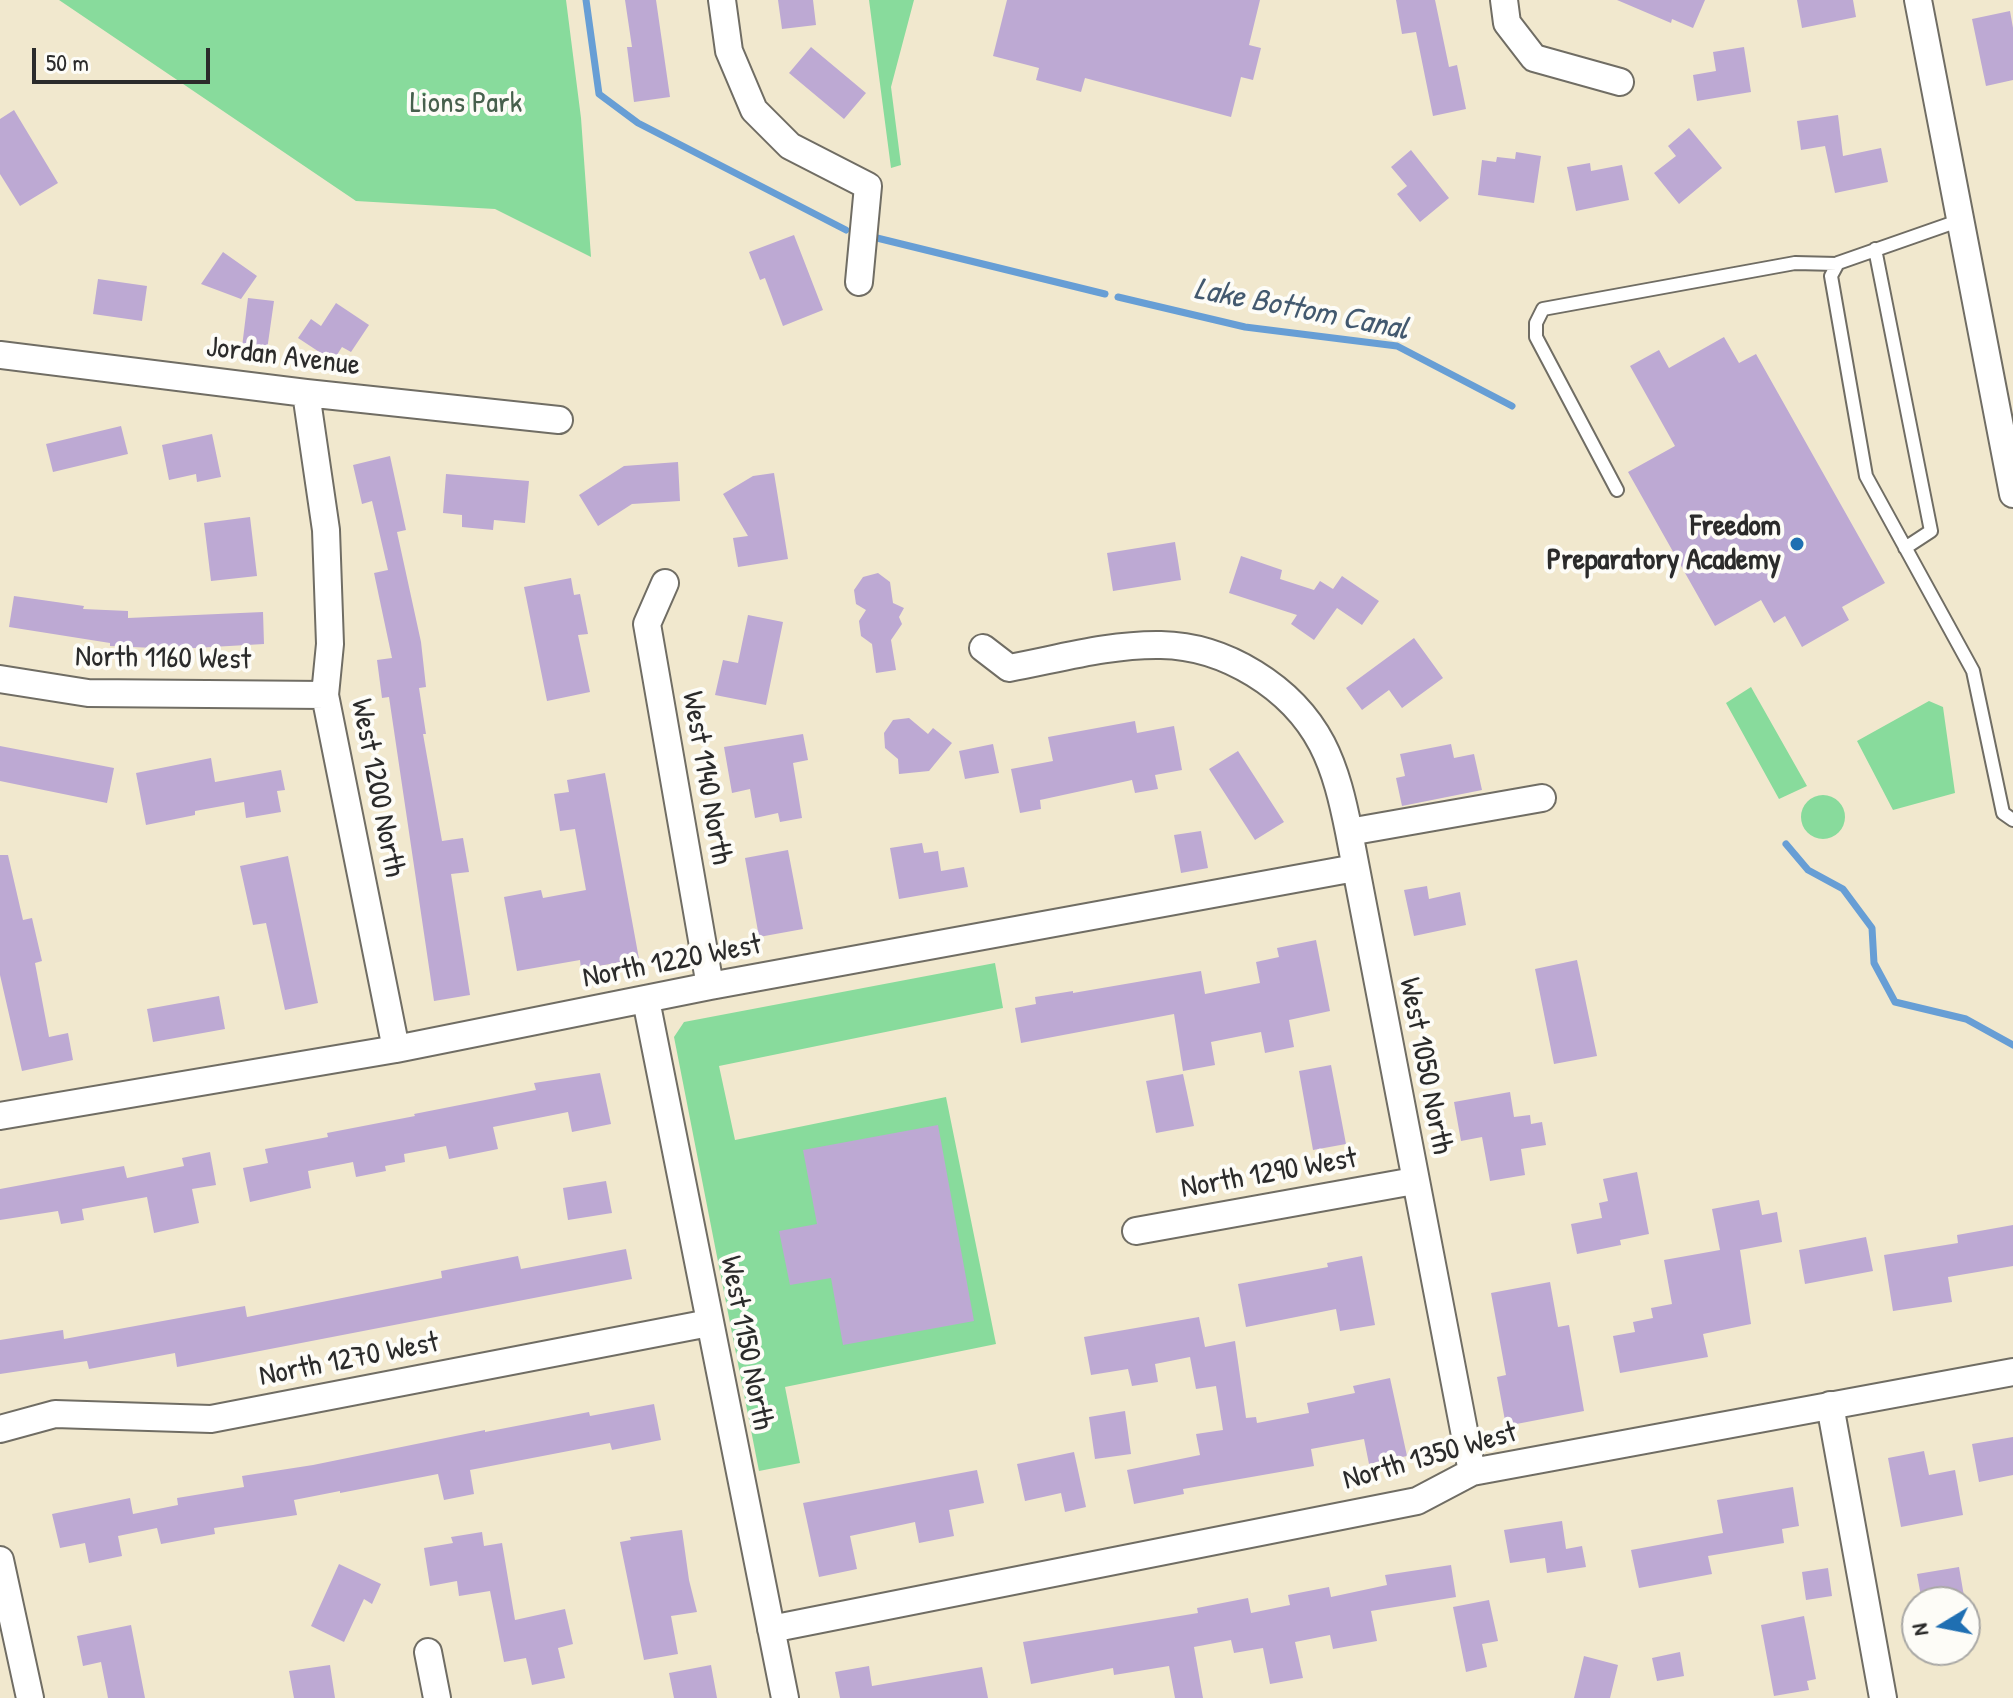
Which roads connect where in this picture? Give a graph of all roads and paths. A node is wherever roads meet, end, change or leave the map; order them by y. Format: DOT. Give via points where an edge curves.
graph roads {
  1 [pos="722,0"];
  2 [pos="1504,0"];
  3 [pos="1918,0"];
  4 [pos="1620,82"];
  5 [pos="1961,220"];
  6 [pos="1875,249"];
  7 [pos="1837,264"];
  8 [pos="859,282"];
  9 [pos="0,355"];
  10 [pos="306,393"];
  11 [pos="559,420"];
  12 [pos="1617,490"];
  13 [pos="2013,494"];
  14 [pos="1905,548"];
  15 [pos="665,583"];
  16 [pos="983,648"];
  17 [pos="0,679"];
  18 [pos="325,695"];
  19 [pos="1542,798"];
  20 [pos="2013,820"];
  21 [pos="1349,832"];
  22 [pos="1355,868"];
  23 [pos="710,986"];
  24 [pos="646,1000"];
  25 [pos="396,1049"];
  26 [pos="0,1116"];
  27 [pos="1414,1181"];
  28 [pos="1136,1231"];
  29 [pos="709,1323"];
  30 [pos="2013,1372"];
  31 [pos="1830,1405"];
  32 [pos="0,1429"];
  33 [pos="1472,1472"];
  34 [pos="0,1560"];
  35 [pos="771,1629"];
  36 [pos="8,1640"];
  37 [pos="428,1652"];
  38 [pos="30,1698"];
  39 [pos="437,1698"];
  40 [pos="785,1698"];
  41 [pos="1883,1698"];
  1 -- 8 [label="street" via="729,51 754,110 790,146 868,186"];
  2 -- 4 [label="street" via="1507,23 1534,58"];
  3 -- 5 [label="street"];
  5 -- 6 [label="lane"];
  5 -- 13 [label="street"];
  6 -- 7 [label="lane"];
  6 -- 14 [label="lane" via="1931,531"];
  7 -- 12 [label="lane" via="1795,263 1543,309 1536,337"];
  7 -- 14 [label="lane" via="1831,276 1866,476"];
  9 -- 10 [label="street, Jordan Avenue"];
  10 -- 11 [label="street, Jordan Avenue"];
  10 -- 18 [label="street, West 1200 North" via="326,530 330,644"];
  14 -- 20 [label="lane" via="1973,671 2003,813"];
  15 -- 23 [label="street, West 1140 North" via="647,624"];
  16 -- 21 [label="street, West 1050 North" via="1009,668 1163,645 1190,648 1241,666 1293,705 1322,744 1337,779"];
  17 -- 18 [label="street, North 1160 West" via="88,693"];
  18 -- 25 [label="street, West 1200 North"];
  19 -- 21 [label="street"];
  21 -- 22 [label="street, West 1050 North"];
  22 -- 23 [label="street, North 1220 West"];
  22 -- 27 [label="street, West 1050 North"];
  23 -- 24 [label="street, North 1220 West"];
  24 -- 25 [label="street, North 1220 West"];
  24 -- 29 [label="street, West 1150 North"];
  25 -- 26 [label="street, North 1220 West"];
  27 -- 28 [label="street, North 1290 West"];
  27 -- 33 [label="street, West 1050 North"];
  29 -- 32 [label="street, North 1270 West" via="211,1419 55,1414"];
  29 -- 35 [label="street, West 1150 North"];
  30 -- 31 [label="street, North 1350 West"];
  31 -- 33 [label="street, North 1350 West"];
  31 -- 41 [label="street"];
  33 -- 35 [label="street, North 1350 West" via="1417,1501"];
  34 -- 36 [label="street"];
  35 -- 40 [label="street, West 1150 North"];
  36 -- 38 [label="street"];
  37 -- 39 [label="street"];
}
